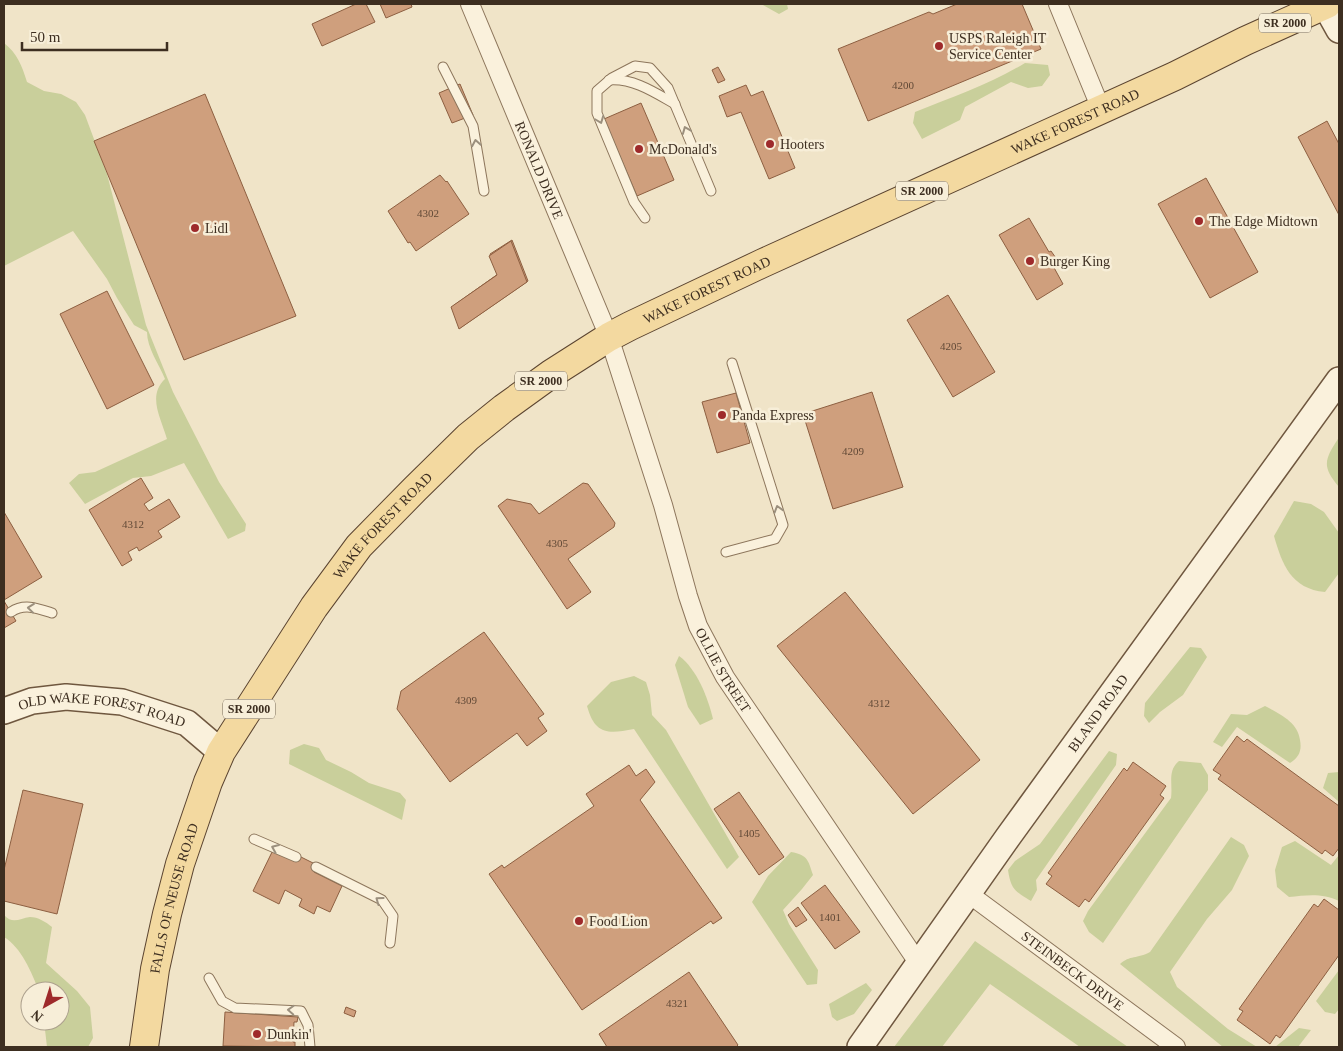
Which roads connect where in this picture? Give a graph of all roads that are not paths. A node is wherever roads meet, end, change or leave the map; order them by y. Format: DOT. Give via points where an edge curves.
graph roads {
  1 [pos="470,4"];
  2 [pos="1058,4"];
  3 [pos="1329,6"];
  4 [pos="1339,30"];
  5 [pos="443,67"];
  6 [pos="609,80"];
  7 [pos="675,104"];
  8 [pos="1101,109"];
  9 [pos="484,191"];
  10 [pos="711,191"];
  11 [pos="645,218"];
  12 [pos="609,337"];
  13 [pos="732,362"];
  14 [pos="1339,380"];
  15 [pos="726,552"];
  16 [pos="10,612"];
  17 [pos="52,613"];
  18 [pos="4,711"];
  19 [pos="221,752"];
  20 [pos="254,839"];
  21 [pos="296,857"];
  22 [pos="316,867"];
  23 [pos="969,894"];
  24 [pos="390,942"];
  25 [pos="919,964"];
  26 [pos="209,978"];
  27 [pos="144,1047"];
  28 [pos="310,1047"];
  29 [pos="860,1047"];
  30 [pos="1176,1047"];
  1 -- 12 [label="street, RONALD DRIVE"];
  2 -- 8 [label="street"];
  3 -- 4 [label="street"];
  3 -- 8 [label="main road, WAKE FOREST ROAD / SR 2000" via="1245,41"];
  9 -- 5 [label="lane, one-way" via="473,126"];
  6 -- 7 [label="lane" via="642,86"];
  6 -- 7 [label="lane" via="636,66 650,68 668,88"];
  6 -- 11 [label="lane, one-way" via="597,91 597,113 634,202"];
  10 -- 7 [label="lane, one-way"];
  8 -- 12 [label="main road, WAKE FOREST ROAD / SR 2000" via="755,266"];
  12 -- 19 [label="main road, WAKE FOREST ROAD / SR 2000" via="551,374 468,438 359,546 314,607"];
  12 -- 25 [label="street, OLLIE STREET" via="663,504 694,614 705,640 753,719"];
  15 -- 13 [label="lane, one-way" via="775,539 783,525"];
  14 -- 23 [label="street, BLAND ROAD"];
  17 -- 16 [label="lane, one-way" via="25,607"];
  18 -- 19 [label="street, OLD WAKE FOREST ROAD" via="32,701 66,696 122,702 187,723"];
  19 -- 27 [label="main road, FALLS OF NEUSE ROAD" via="180,864 154,977"];
  21 -- 20 [label="lane, one-way"];
  24 -- 22 [label="lane, one-way" via="393,916 382,900"];
  23 -- 25 [label="street, BLAND ROAD"];
  23 -- 30 [label="street, STEINBECK DRIVE"];
  25 -- 29 [label="street, BLAND ROAD"];
  28 -- 26 [label="lane, one-way" via="308,1025 301,1011 235,1008 222,1001"];
}
